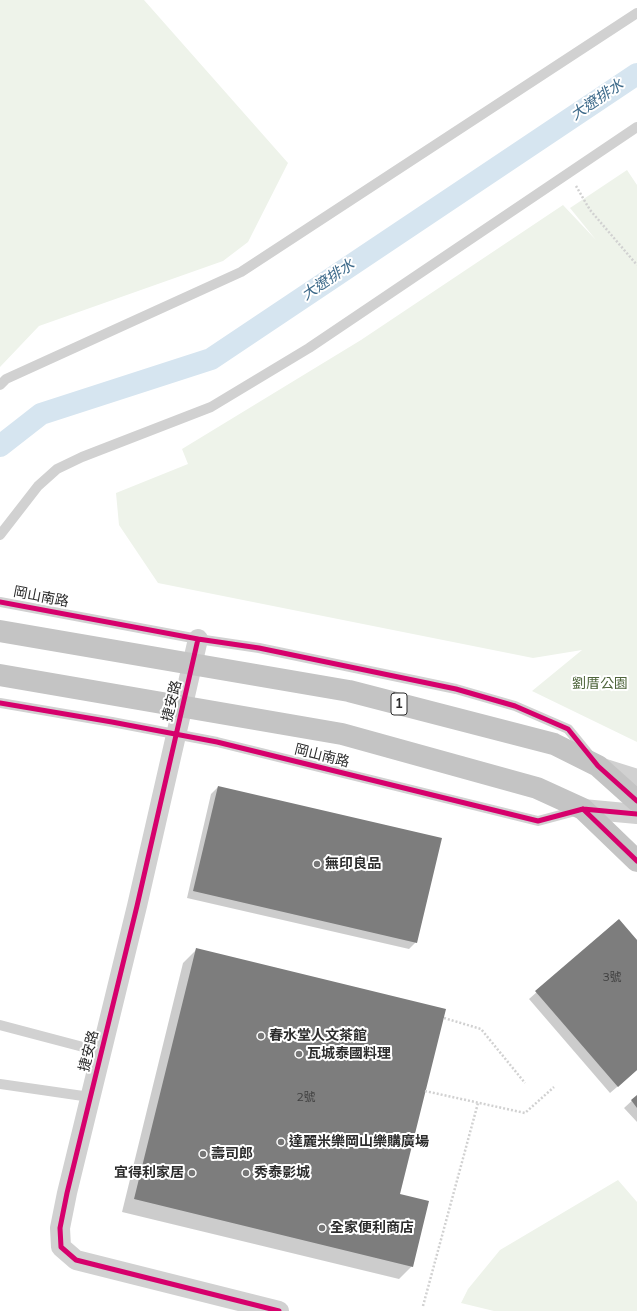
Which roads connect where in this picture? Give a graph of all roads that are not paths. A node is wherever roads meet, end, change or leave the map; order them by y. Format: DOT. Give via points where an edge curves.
graph roads {
  1 [pos="637,13"];
  2 [pos="637,127"];
  3 [pos="0,385"];
  4 [pos="0,535"];
  5 [pos="0,602"];
  6 [pos="0,631"];
  7 [pos="198,639"];
  8 [pos="193,666"];
  9 [pos="0,675"];
  10 [pos="0,703"];
  11 [pos="183,706"];
  12 [pos="177,734"];
  13 [pos="598,766"];
  14 [pos="637,779"];
  15 [pos="637,800"];
  16 [pos="583,809"];
  17 [pos="637,814"];
  18 [pos="637,860"];
  19 [pos="0,1024"];
  20 [pos="102,1052"];
  21 [pos="0,1084"];
  22 [pos="90,1097"];
  23 [pos="278,1311"];
  1 -- 3 [label="lane" via="241,272 6,379"];
  2 -- 4 [label="lane" via="309,348 211,407 57,469 38,486"];
  5 -- 7 [label="lane, 岡山南路"];
  6 -- 8 [label="main road, 1"];
  7 -- 8 [label="street, 捷安路"];
  7 -- 13 [label="lane, 岡山南路" via="259,648 456,689 515,706 568,729"];
  8 -- 11 [label="street, 捷安路"];
  8 -- 13 [label="main road, 1" via="349,691 554,744"];
  9 -- 11 [label="main road, 岡山南路"];
  10 -- 12 [label="lane, 岡山南路"];
  11 -- 12 [label="street, 捷安路"];
  11 -- 16 [label="main road, 岡山南路" via="342,734 537,788"];
  12 -- 16 [label="lane, 岡山南路" via="538,821"];
  12 -- 20 [label="street, 捷安路"];
  13 -- 14 [label="street"];
  13 -- 15 [label="main road, 1"];
  16 -- 17 [label="street, 岡山南路"];
  16 -- 18 [label="main road"];
  19 -- 20 [label="lane"];
  20 -- 22 [label="street, 捷安路"];
  21 -- 22 [label="lane"];
  22 -- 23 [label="street, 捷安路" via="60,1228 61,1247 76,1260"];
}
